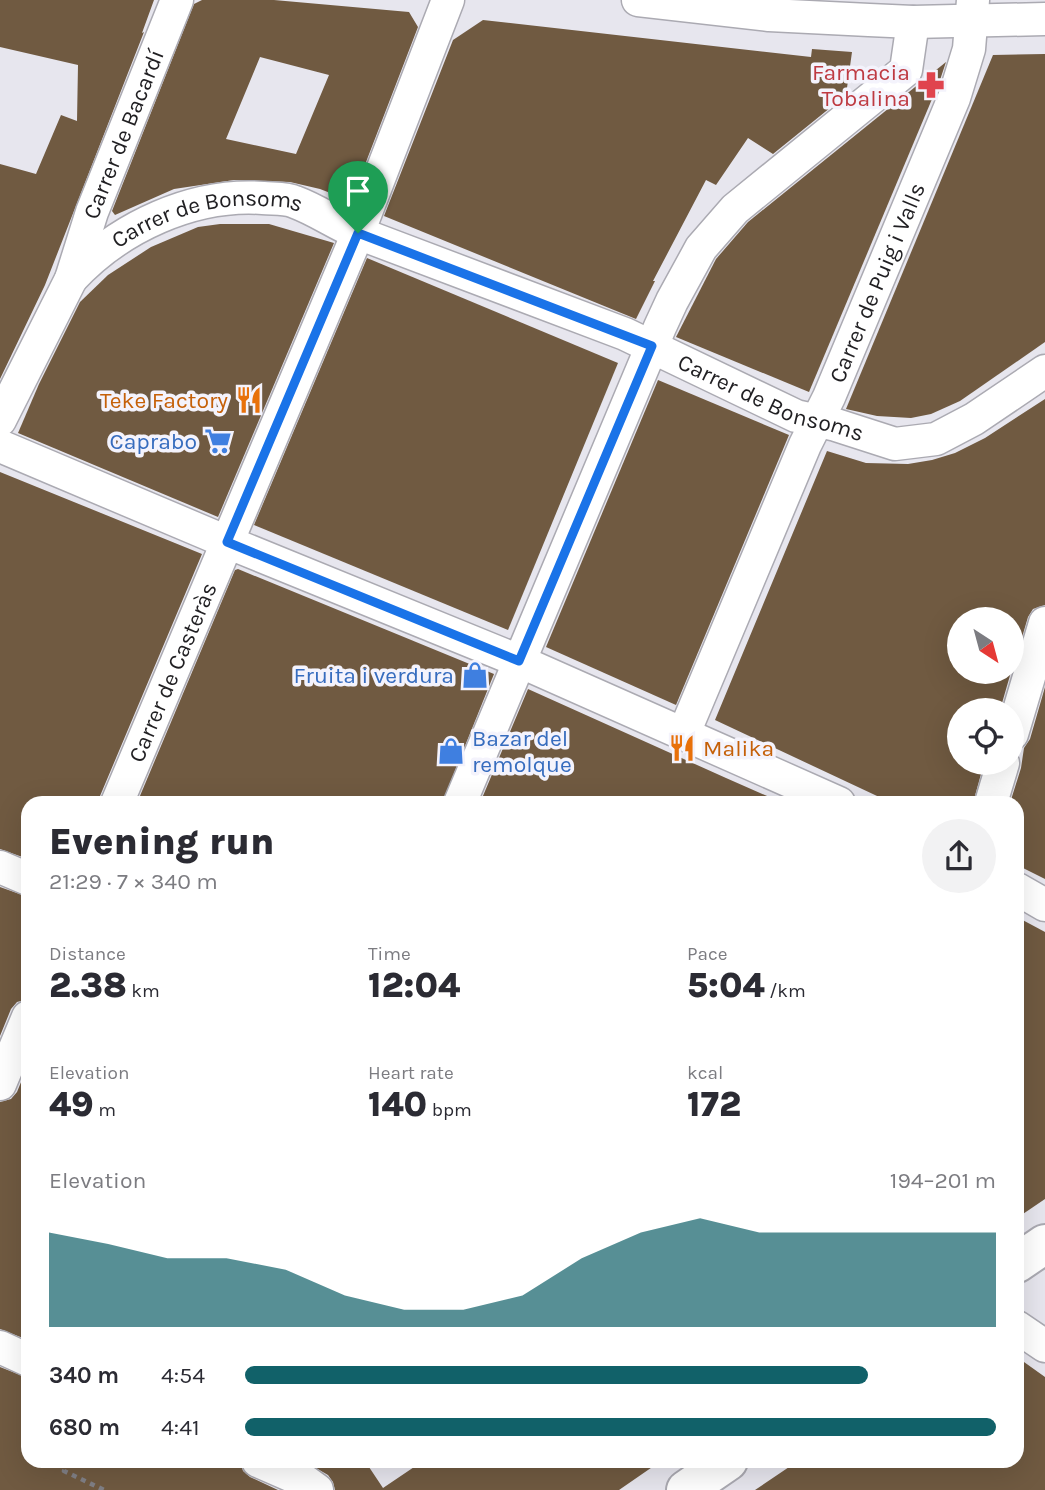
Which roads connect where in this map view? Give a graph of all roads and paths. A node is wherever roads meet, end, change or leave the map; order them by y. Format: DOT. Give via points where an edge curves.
graph roads {
  1 [pos="177,0"];
  2 [pos="448,0"];
  3 [pos="638,0"];
  4 [pos="972,10"];
  5 [pos="1045,19"];
  6 [pos="913,22"];
  7 [pos="358,233"];
  8 [pos="71,278"];
  9 [pos="652,346"];
  10 [pos="1045,371"];
  11 [pos="0,420"];
  12 [pos="816,421"];
  13 [pos="0,446"];
  14 [pos="227,542"];
  15 [pos="1045,623"];
  16 [pos="519,661"];
  17 [pos="1023,698"];
  18 [pos="684,733"];
  19 [pos="999,775"];
  20 [pos="120,796"];
  21 [pos="463,796"];
  22 [pos="824,796"];
  23 [pos="993,796"];
  24 [pos="0,867"];
  25 [pos="21,876"];
  26 [pos="1024,893"];
  27 [pos="1045,905"];
  28 [pos="21,1034"];
  29 [pos="0,1084"];
  30 [pos="1045,1244"];
  31 [pos="1024,1258"];
  32 [pos="1024,1332"];
  33 [pos="1045,1346"];
  34 [pos="0,1347"];
  35 [pos="21,1357"];
  36 [pos="66,1468"];
  37 [pos="274,1468"];
  38 [pos="718,1468"];
  39 [pos="104,1490"];
  40 [pos="317,1490"];
  41 [pos="686,1490"];
  1 -- 8 [label="street, Carrer de Bacardí" via="92,212"];
  2 -- 7 [label="street, Carrer de Casteràs"];
  3 -- 6 [label="street" via="769,15"];
  4 -- 5 [label="street"];
  4 -- 6 [label="street"];
  4 -- 12 [label="street, Carrer de Puig i Valls" via="969,49 954,98"];
  6 -- 9 [label="street" via="906,70 734,209 701,248"];
  7 -- 8 [label="street, Carrer de Bonsoms" via="294,201 220,200 177,209 146,223 91,257"];
  7 -- 9 [label="street, Carrer de Bonsoms"];
  7 -- 14 [label="street, Carrer de Casteràs"];
  8 -- 11 [label="street, Carrer de Bacardí"];
  9 -- 12 [label="street, Carrer de Bonsoms" via="796,416"];
  9 -- 16 [label="street"];
  10 -- 12 [label="street, Carrer de Bonsoms" via="936,439 895,444"];
  12 -- 18 [label="street, Carrer de Puig i Valls"];
  13 -- 14 [label="street"];
  14 -- 16 [label="street"];
  14 -- 20 [label="street, Carrer de Casteràs"];
  15 -- 17 [label="street"];
  16 -- 18 [label="street"];
  16 -- 21 [label="street"];
  18 -- 22 [label="street"];
  19 -- 23 [label="street"];
  24 -- 25 [label="street"];
  26 -- 27 [label="street"];
  28 -- 29 [label="street"];
  30 -- 31 [label="street"];
  32 -- 33 [label="street"];
  34 -- 35 [label="street"];
  36 -- 39 [label="path"];
  37 -- 40 [label="street"];
  38 -- 41 [label="street"];
}
